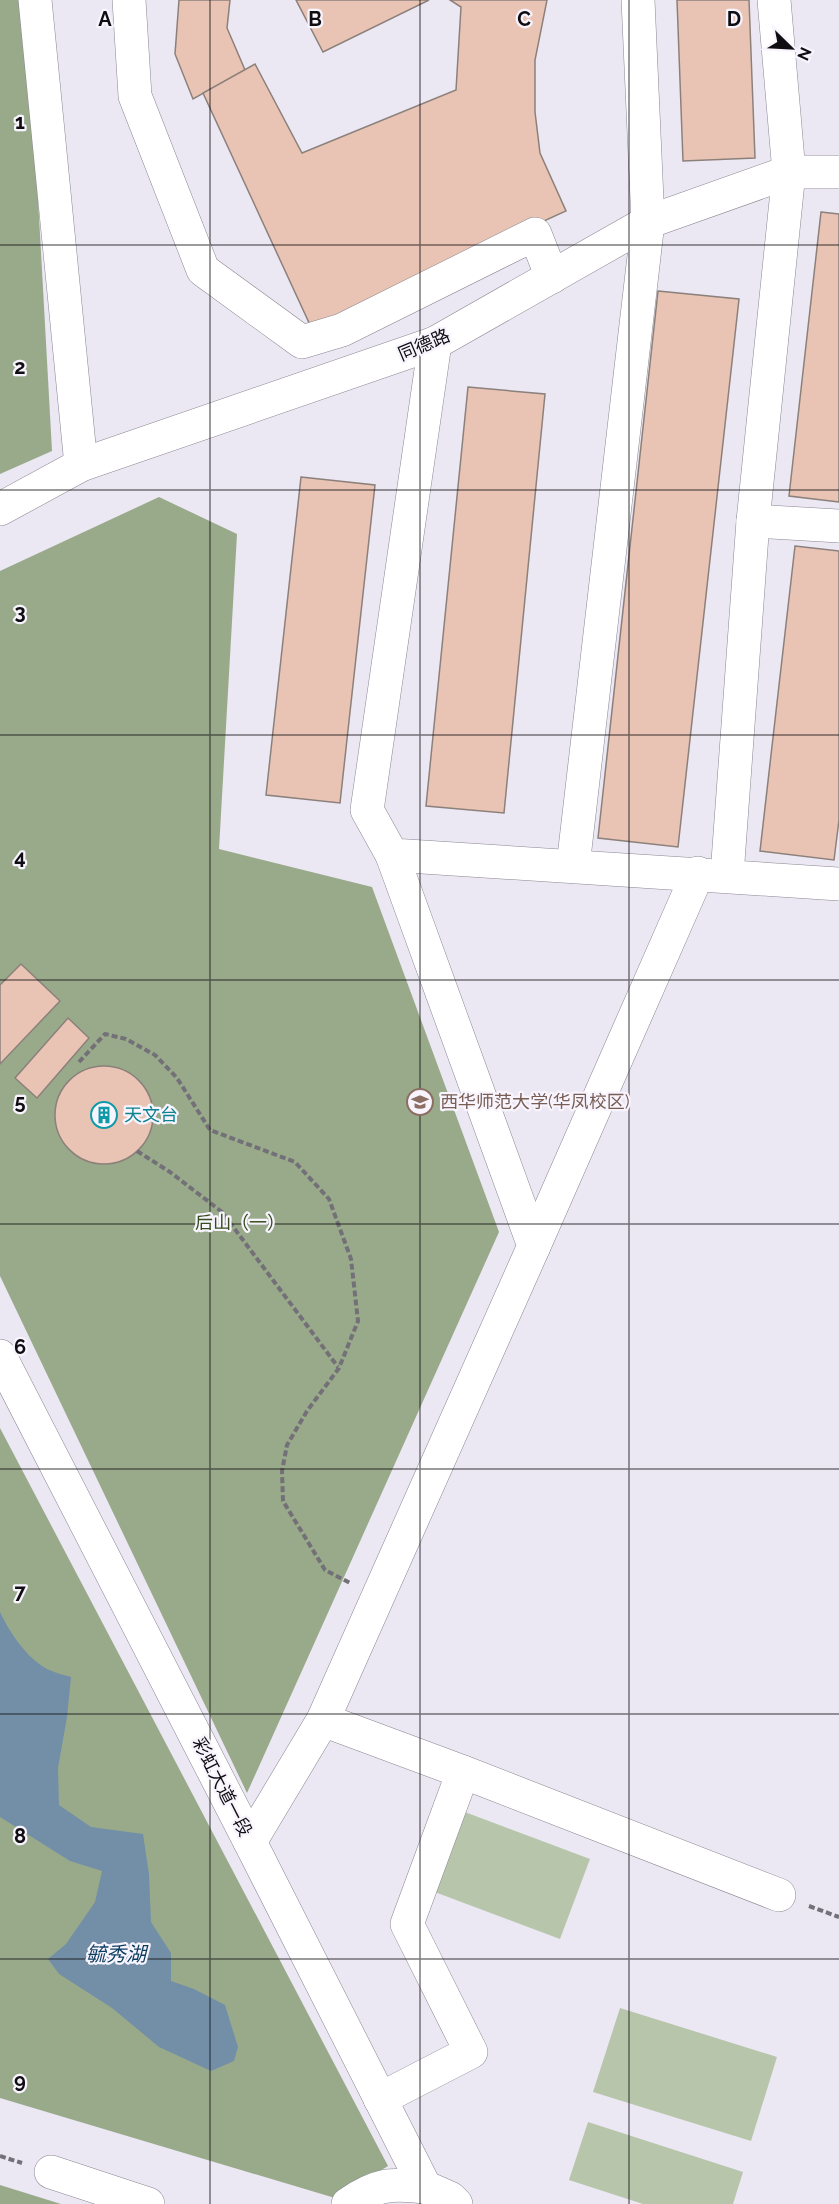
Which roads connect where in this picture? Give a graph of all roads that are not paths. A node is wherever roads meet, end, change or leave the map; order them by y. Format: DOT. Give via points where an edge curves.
graph roads {
  1 [pos="35,0"];
  2 [pos="129,0"];
  3 [pos="638,0"];
  4 [pos="774,0"];
  5 [pos="789,172"];
  6 [pos="839,172"];
  7 [pos="648,222"];
  8 [pos="552,277"];
  9 [pos="435,343"];
  10 [pos="81,465"];
  11 [pos="0,508"];
  12 [pos="753,521"];
  13 [pos="839,526"];
  14 [pos="392,855"];
  15 [pos="573,866"];
  16 [pos="712,874"];
  17 [pos="839,884"];
  18 [pos="534,1246"];
  19 [pos="0,1356"];
  20 [pos="322,1720"];
  21 [pos="463,1772"];
  22 [pos="250,1842"];
  23 [pos="779,1895"];
  24 [pos="380,2099"];
  25 [pos="51,2172"];
  26 [pos="425,2187"];
  27 [pos="148,2204"];
  28 [pos="348,2204"];
  29 [pos="456,2204"];
  1 -- 10 [label="street"];
  2 -- 8 [label="street" via="135,96 203,270 302,342 342,330 535,234"];
  3 -- 7 [label="street"];
  4 -- 5 [label="street"];
  5 -- 6 [label="street, 同德路"];
  5 -- 7 [label="street, 同德路"];
  5 -- 12 [label="street"];
  7 -- 8 [label="street, 同德路"];
  7 -- 15 [label="street"];
  8 -- 9 [label="street, 同德路"];
  9 -- 10 [label="street, 同德路"];
  9 -- 14 [label="street" via="367,810"];
  10 -- 11 [label="street, 同德路"];
  12 -- 13 [label="street"];
  12 -- 16 [label="street"];
  14 -- 15 [label="street"];
  14 -- 18 [label="street"];
  15 -- 16 [label="street"];
  16 -- 17 [label="street"];
  16 -- 18 [label="street"];
  18 -- 20 [label="street"];
  19 -- 22 [label="street, 彩虹大道一段"];
  20 -- 21 [label="street"];
  20 -- 22 [label="street"];
  21 -- 23 [label="street"];
  21 -- 24 [label="street" via="407,1924 471,2052"];
  22 -- 24 [label="street, 彩虹大道一段"];
  24 -- 26 [label="street, 彩虹大道一段"];
  25 -- 27 [label="street"];
  26 -- 28 [label="street" via="396,2184 367,2191"];
  26 -- 29 [label="street"];
}
